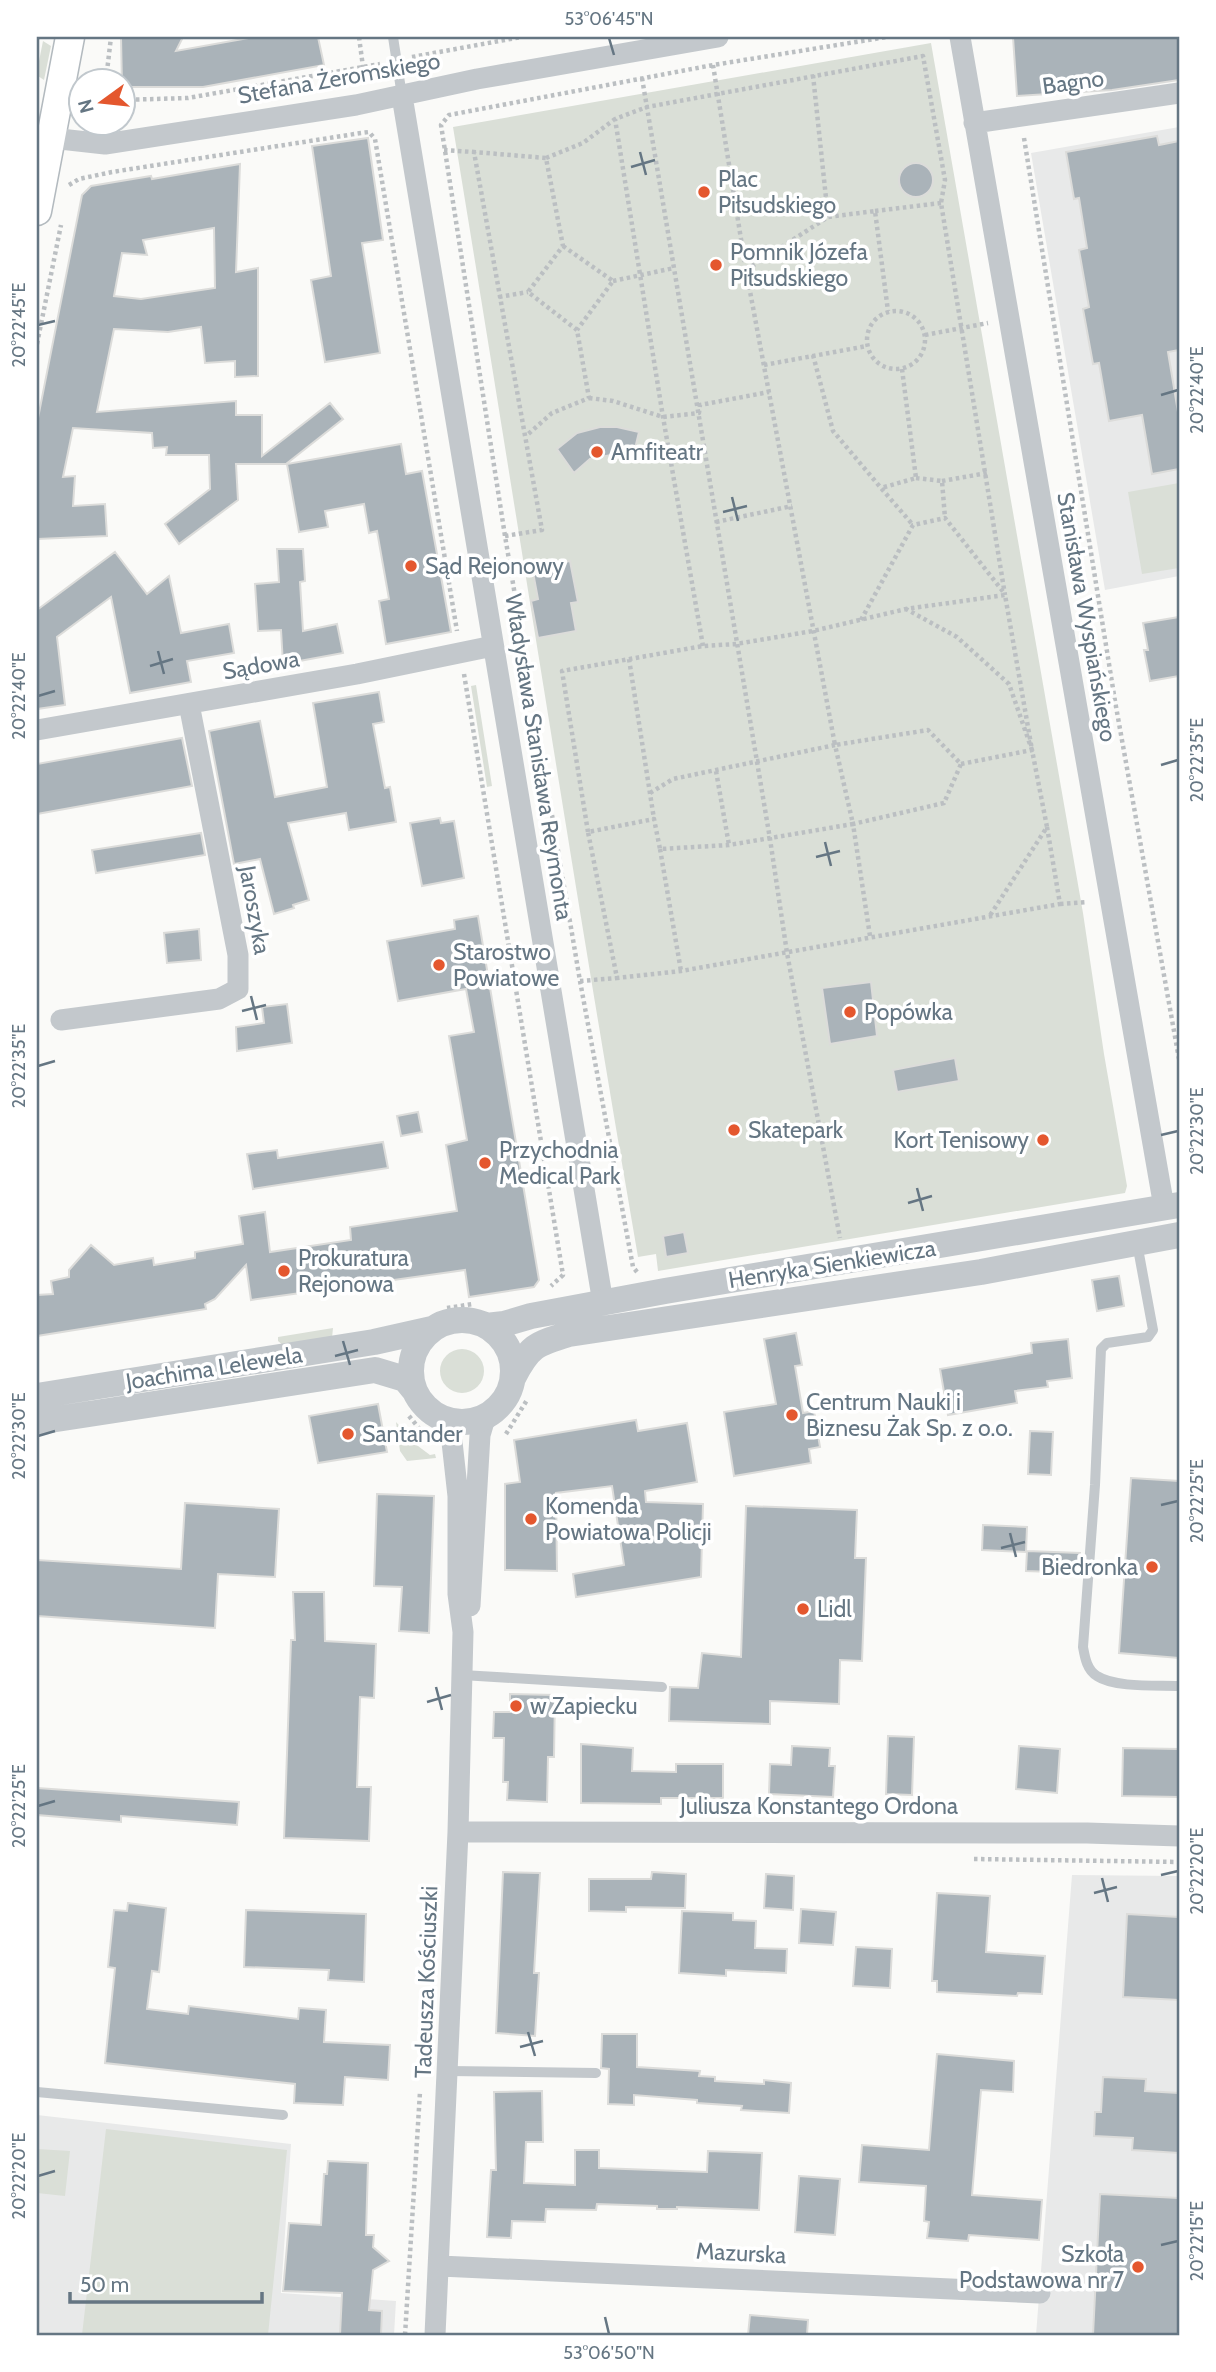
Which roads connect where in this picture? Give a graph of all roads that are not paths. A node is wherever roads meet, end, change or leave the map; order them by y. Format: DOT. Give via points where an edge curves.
graph roads {
  1 [pos="70,37"];
  2 [pos="393,37"];
  3 [pos="718,37"];
  4 [pos="960,37"];
  5 [pos="677,40"];
  6 [pos="1179,93"];
  7 [pos="402,96"];
  8 [pos="974,123"];
  9 [pos="51,138"];
  10 [pos="46,208"];
  11 [pos="494,646"];
  12 [pos="189,704"];
  13 [pos="37,730"];
  14 [pos="61,1020"];
  15 [pos="1171,1206"];
  16 [pos="1179,1235"];
  17 [pos="1137,1243"];
  18 [pos="596,1304"];
  19 [pos="484,1314"];
  20 [pos="437,1319"];
  21 [pos="513,1378"];
  22 [pos="37,1396"];
  23 [pos="409,1400"];
  24 [pos="485,1418"];
  25 [pos="444,1420"];
  26 [pos="37,1422"];
  27 [pos="463,1632"];
  28 [pos="462,1675"];
  29 [pos="1179,1686"];
  30 [pos="662,1687"];
  31 [pos="458,1832"];
  32 [pos="1179,1836"];
  33 [pos="448,2071"];
  34 [pos="596,2073"];
  35 [pos="37,2092"];
  36 [pos="284,2115"];
  37 [pos="440,2266"];
  38 [pos="1040,2293"];
  39 [pos="435,2335"];
  1 -- 9 [label="main road"];
  2 -- 7 [label="lane"];
  3 -- 5 [label="street, Stefana Żeromskiego"];
  4 -- 8 [label="street, Stanisława Wyspiańskiego"];
  5 -- 7 [label="street, Stefana Żeromskiego"];
  6 -- 8 [label="street, Bagno"];
  7 -- 9 [label="street, Stefana Żeromskiego" via="106,144"];
  7 -- 11 [label="street, Władysława Stanisława Reymonta"];
  8 -- 15 [label="street, Stanisława Wyspiańskiego"];
  9 -- 10 [label="main road"];
  11 -- 12 [label="street, Sądowa"];
  11 -- 18 [label="street, Władysława Stanisława Reymonta"];
  12 -- 13 [label="street, Sądowa"];
  12 -- 14 [label="street, Jaroszyka" via="238,955 238,989 219,999"];
  15 -- 18 [label="street, Henryka Sienkiewicza"];
  16 -- 17 [label="street, Henryka Sienkiewicza"];
  17 -- 21 [label="street, Henryka Sienkiewicza" via="569,1334 542,1342 525,1355"];
  17 -- 29 [label="lane" via="1153,1330 1148,1337 1107,1343 1101,1349 1083,1647 1086,1664 1096,1676 1115,1682"];
  18 -- 19 [label="street, Henryka Sienkiewicza" via="504,1324"];
  19 -- 20 [label="street" via="446,1322"];
  19 -- 21 [label="street" via="504,1341 512,1359"];
  20 -- 22 [label="street, Joachima Lelewela" via="374,1342"];
  20 -- 23 [label="street" via="412,1356"];
  21 -- 24 [label="street" via="503,1404"];
  23 -- 25 [label="street"];
  23 -- 26 [label="street, Joachima Lelewela" via="405,1379 375,1370"];
  24 -- 25 [label="street" via="464,1423"];
  24 -- 27 [label="street, Tadeusza Kościuszki" via="480,1435 471,1600"];
  25 -- 27 [label="street, Tadeusza Kościuszki" via="452,1442 458,1496 458,1594"];
  27 -- 28 [label="street, Tadeusza Kościuszki"];
  28 -- 30 [label="lane"];
  28 -- 31 [label="street, Tadeusza Kościuszki"];
  31 -- 32 [label="street, Juliusza Konstantego Ordona"];
  31 -- 33 [label="street, Tadeusza Kościuszki"];
  33 -- 34 [label="lane"];
  33 -- 37 [label="street, Tadeusza Kościuszki"];
  35 -- 36 [label="lane"];
  37 -- 38 [label="street, Mazurska"];
  37 -- 39 [label="street, Tadeusza Kościuszki"];
}
